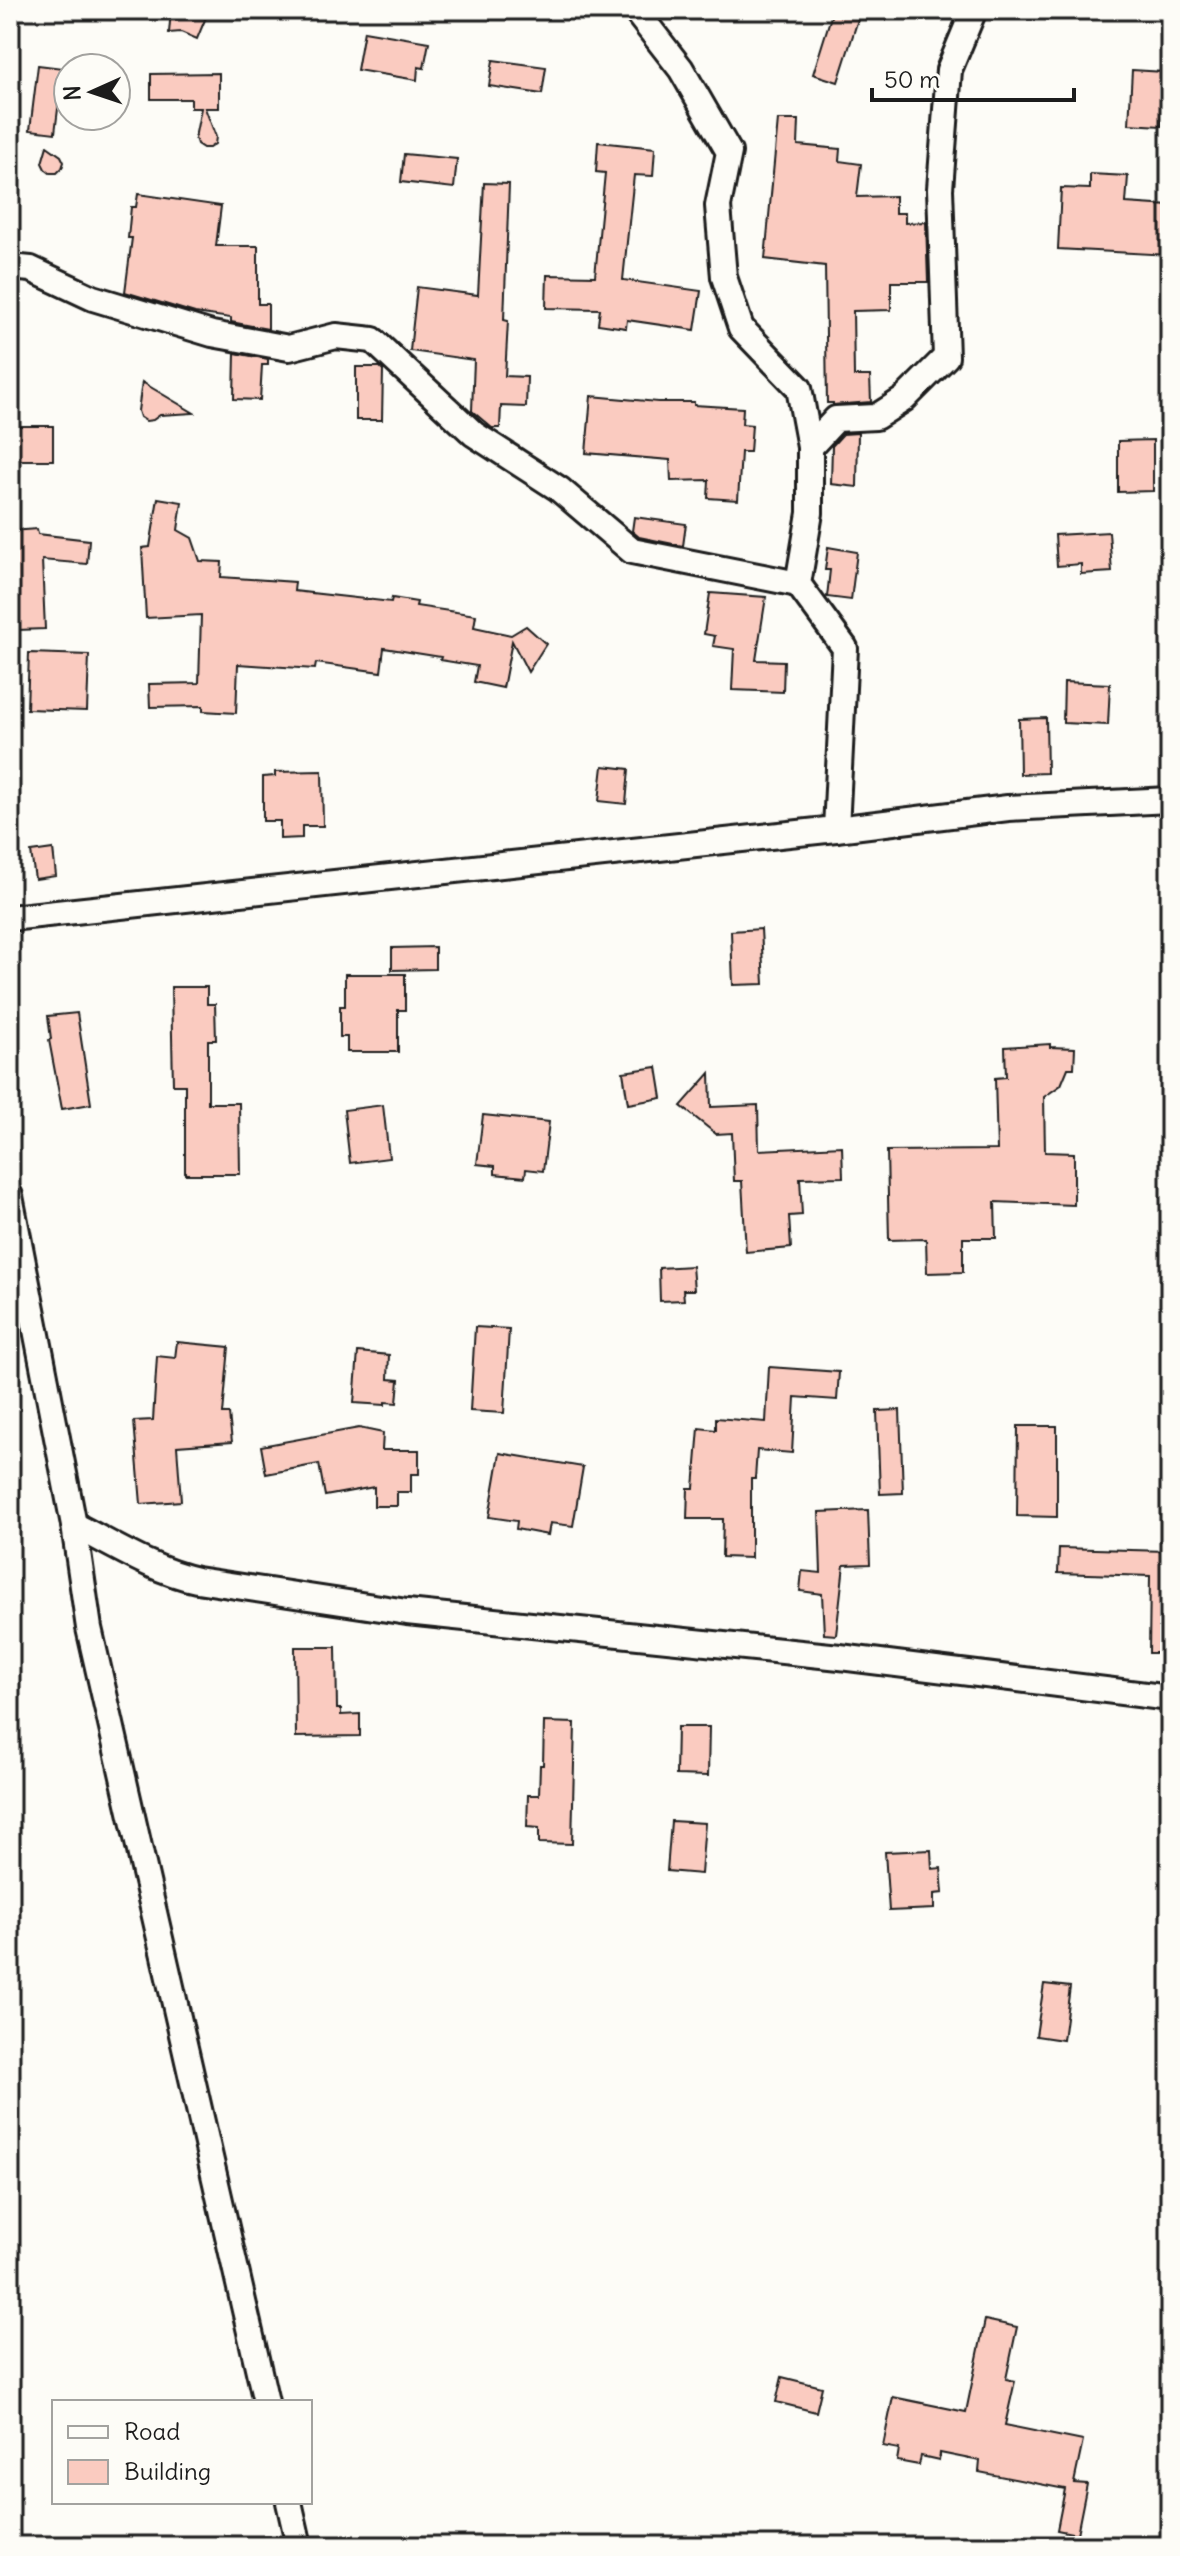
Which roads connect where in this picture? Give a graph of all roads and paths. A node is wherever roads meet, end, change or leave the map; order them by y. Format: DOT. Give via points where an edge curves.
graph roads {
  1 [pos="635,10"];
  2 [pos="974,10"];
  3 [pos="10,267"];
  4 [pos="810,447"];
  5 [pos="798,584"];
  6 [pos="1170,800"];
  7 [pos="836,829"];
  8 [pos="10,918"];
  9 [pos="10,1196"];
  10 [pos="15,1239"];
  11 [pos="74,1525"];
  12 [pos="1170,1698"];
  13 [pos="266,2400"];
  14 [pos="289,2504"];
  15 [pos="299,2546"];
  1 -- 4 [label="street" via="681,69 729,152 718,206 724,277 741,328 799,388"];
  2 -- 4 [label="street" via="949,70 940,189 946,357 904,399 876,417 836,419"];
  3 -- 5 [label="street" via="31,269 93,298 212,334 289,348 336,336 373,340 474,434 559,489 632,551"];
  4 -- 5 [label="street" via="810,513"];
  5 -- 7 [label="street" via="845,648"];
  6 -- 7 [label="street" via="1008,808"];
  7 -- 8 [label="street"];
  9 -- 10 [label="street"];
  10 -- 11 [label="street"];
  11 -- 12 [label="street" via="161,1569 197,1580 407,1612"];
  11 -- 13 [label="street" via="89,1628"];
  14 -- 15 [label="street"];
}
